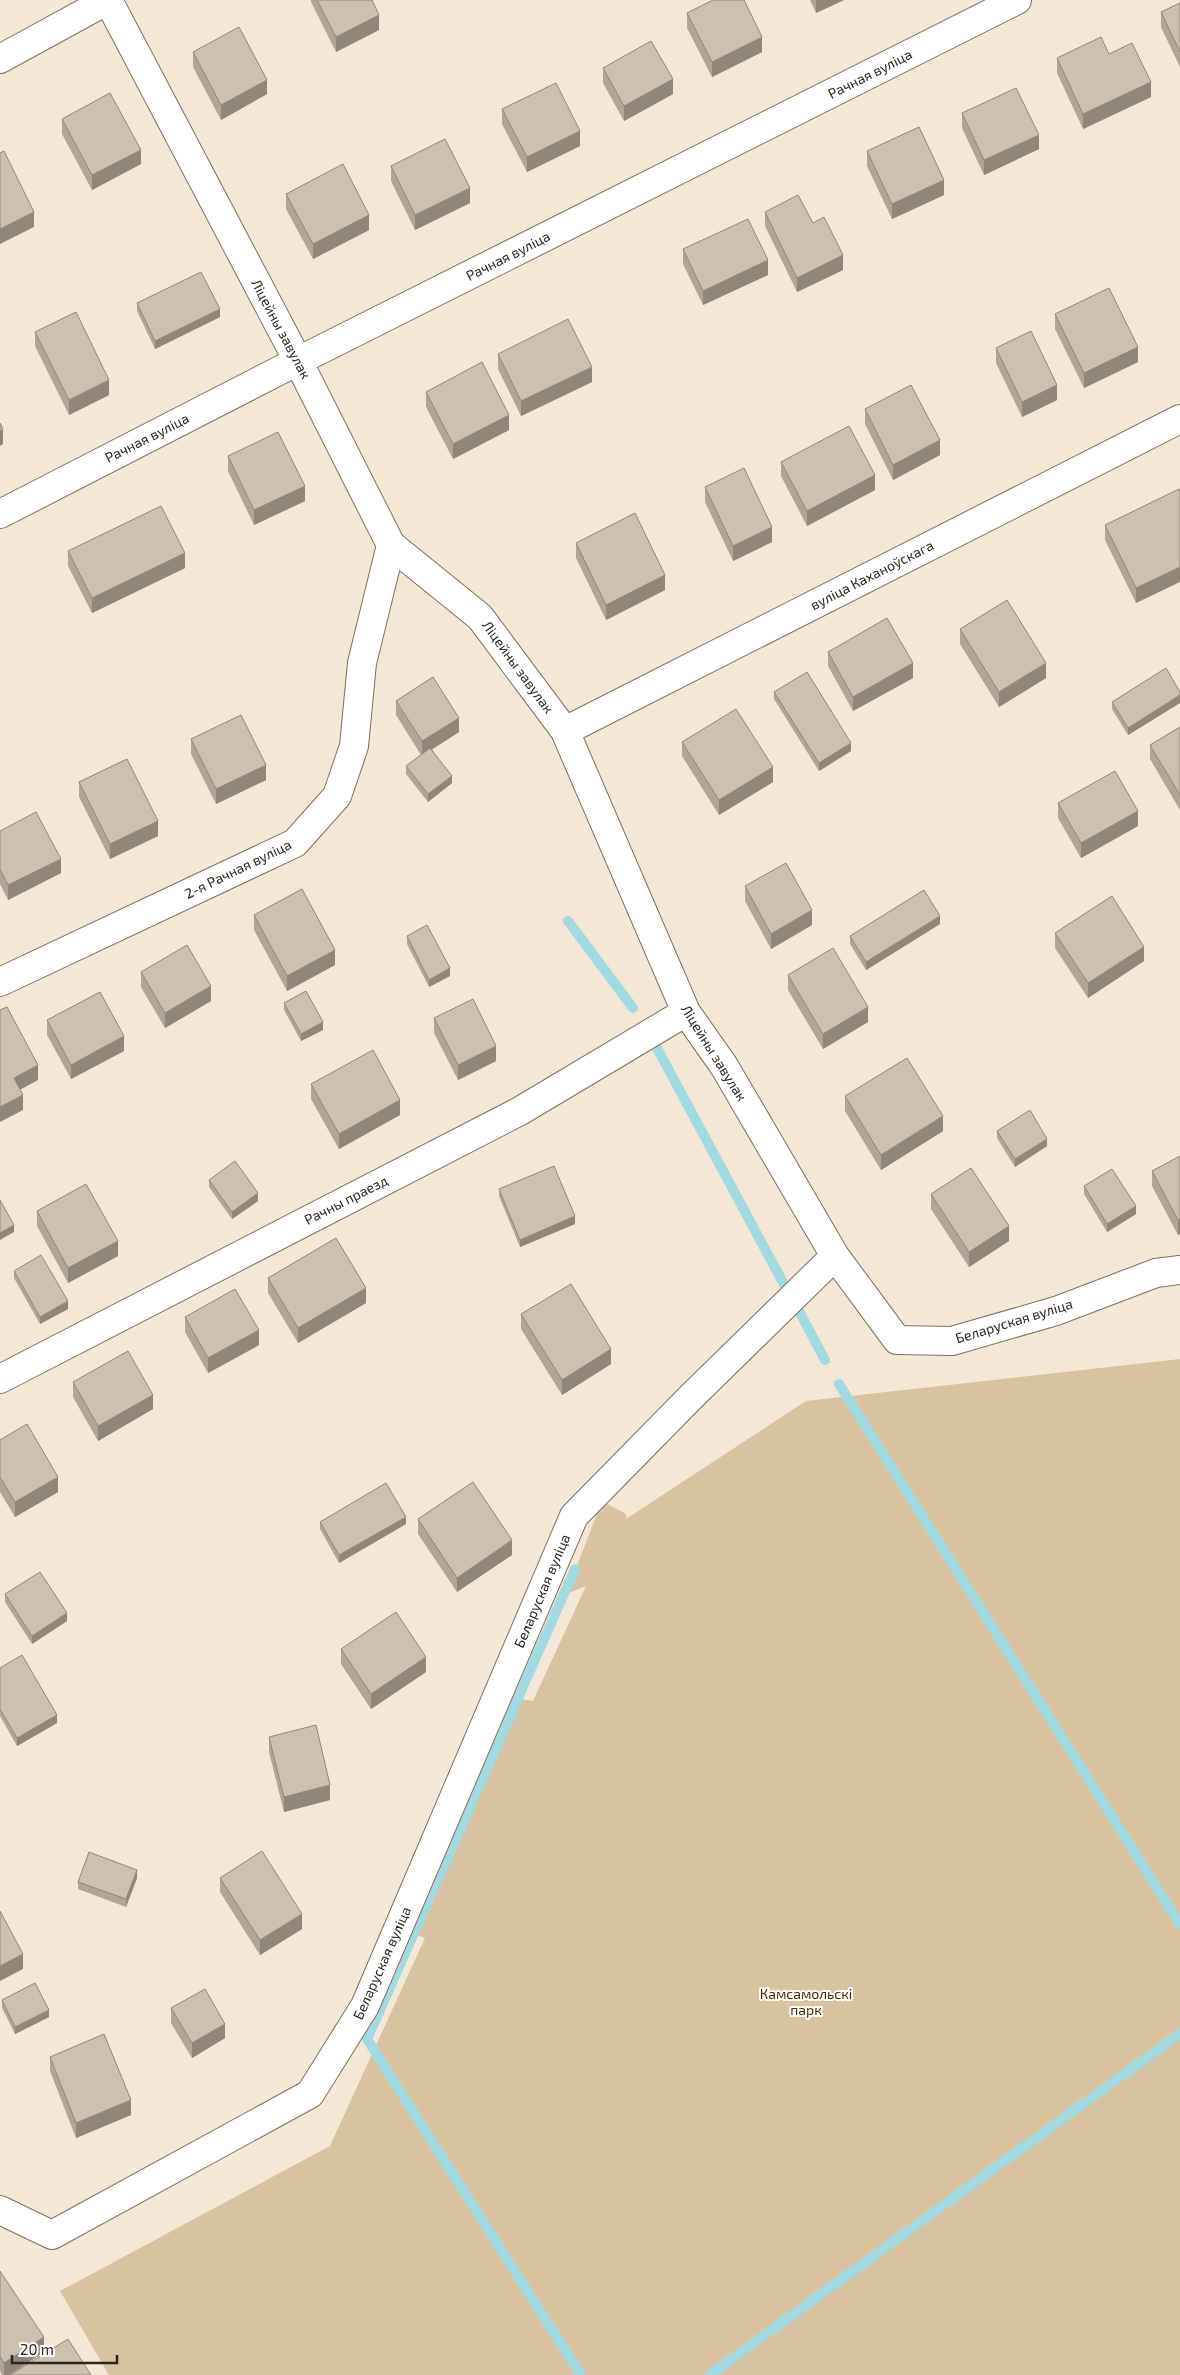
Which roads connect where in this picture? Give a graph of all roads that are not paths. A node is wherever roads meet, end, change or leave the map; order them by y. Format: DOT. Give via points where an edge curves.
graph roads {
  1 [pos="108,0"];
  2 [pos="1018,0"];
  3 [pos="0,59"];
  4 [pos="298,361"];
  5 [pos="1180,419"];
  6 [pos="0,514"];
  7 [pos="391,545"];
  8 [pos="565,731"];
  9 [pos="0,982"];
  10 [pos="686,1012"];
  11 [pos="836,1256"];
  12 [pos="1180,1270"];
  13 [pos="0,1379"];
  14 [pos="0,2210"];
  1 -- 3 [label="street"];
  1 -- 4 [label="street, Ліцейны завулак"];
  2 -- 4 [label="street, Рачная вуліца"];
  4 -- 6 [label="street, Рачная вуліца"];
  4 -- 7 [label="street, Ліцейны завулак"];
  5 -- 8 [label="street, вуліца Каханоўскага"];
  7 -- 8 [label="street, Ліцейны завулак" via="480,617"];
  7 -- 9 [label="street, 2-я Рачная вуліца" via="362,663 354,746 337,796 295,844"];
  8 -- 10 [label="street, Ліцейны завулак"];
  10 -- 11 [label="street, Ліцейны завулак" via="724,1066"];
  10 -- 13 [label="street, Рачны праезд" via="520,1111"];
  11 -- 12 [label="street, Беларуская вуліца" via="897,1340 952,1341 1056,1311 1156,1273"];
  11 -- 14 [label="street, Беларуская вуліца" via="574,1516 365,2006 310,2094 52,2235"];
}
